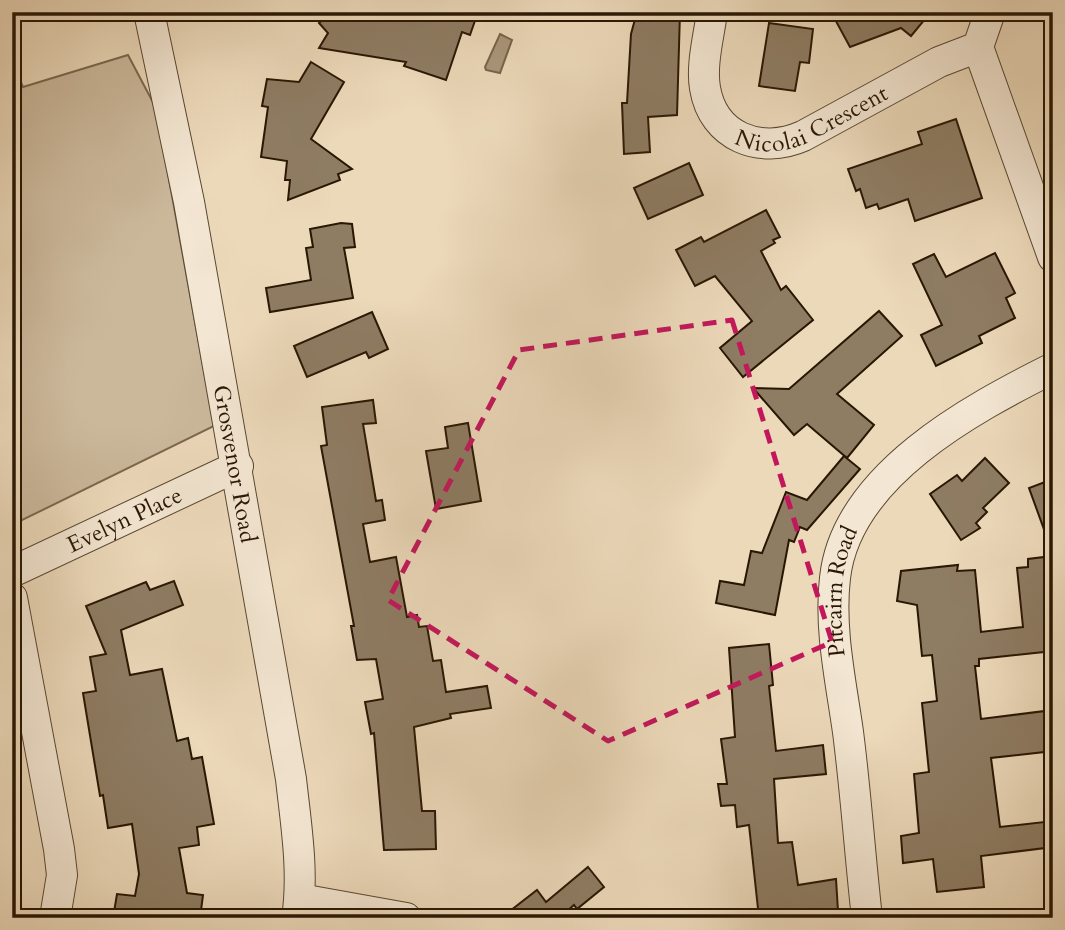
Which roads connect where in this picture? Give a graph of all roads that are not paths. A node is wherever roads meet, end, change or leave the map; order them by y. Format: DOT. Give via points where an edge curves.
graph roads {
  1 [pos="149,12"];
  2 [pos="712,12"];
  3 [pos="989,12"];
  4 [pos="978,47"];
  5 [pos="1053,257"];
  6 [pos="1053,368"];
  7 [pos="238,466"];
  8 [pos="12,572"];
  9 [pos="12,598"];
  10 [pos="298,908"];
  11 [pos="55,918"];
  12 [pos="406,918"];
  13 [pos="867,918"];
  1 -- 7 [label="street, Grosvenor Road"];
  2 -- 4 [label="street, Nicolai Crescent" via="704,67 710,108 720,124 752,144 787,143 940,62"];
  3 -- 4 [label="street"];
  4 -- 5 [label="street"];
  6 -- 13 [label="street, Pitcairn Road" via="964,416 902,465 877,488 843,544 835,578 835,639"];
  7 -- 8 [label="street, Evelyn Place"];
  7 -- 10 [label="street, Grosvenor Road" via="291,779"];
  9 -- 11 [label="street" via="59,849 62,875"];
  10 -- 12 [label="street"];
}
